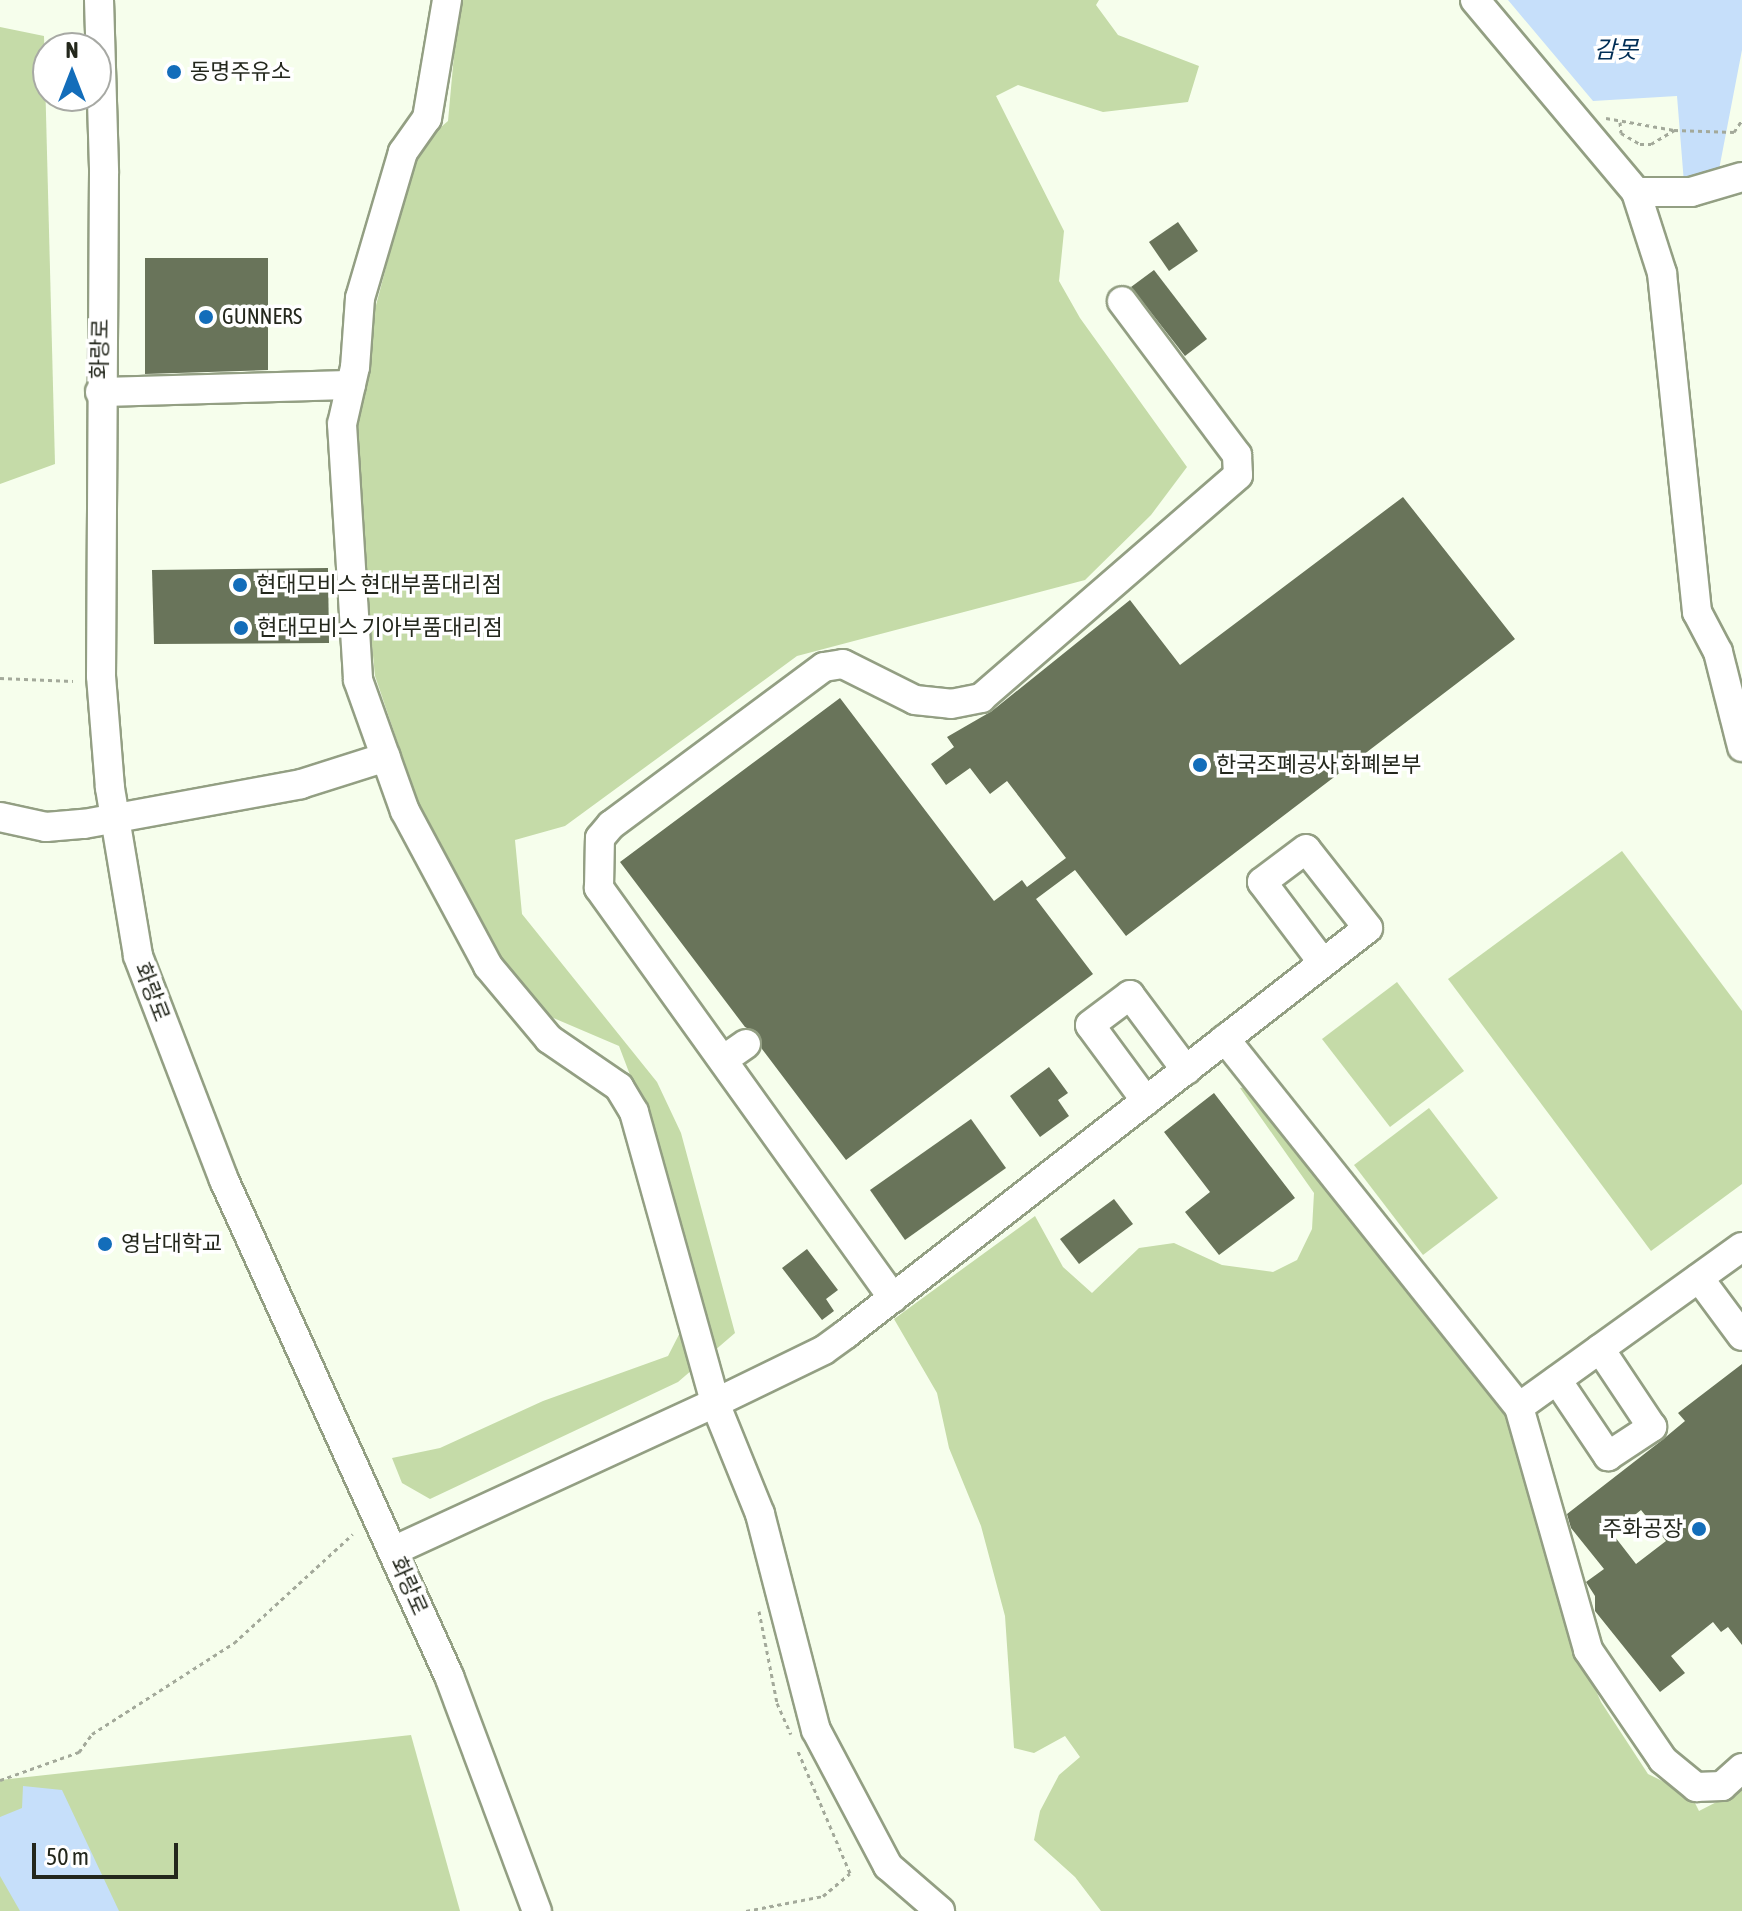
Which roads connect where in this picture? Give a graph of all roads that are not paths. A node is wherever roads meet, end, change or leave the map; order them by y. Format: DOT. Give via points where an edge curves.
graph roads {
  1 [pos="99,0"];
  2 [pos="447,0"];
  3 [pos="1475,0"];
  4 [pos="1742,177"];
  5 [pos="1636,192"];
  6 [pos="1122,301"];
  7 [pos="351,385"];
  8 [pos="100,392"];
  9 [pos="1742,747"];
  10 [pos="386,757"];
  11 [pos="114,815"];
  12 [pos="0,817"];
  13 [pos="1323,963"];
  14 [pos="1225,1039"];
  15 [pos="1186,1070"];
  16 [pos="1146,1101"];
  17 [pos="1742,1247"];
  18 [pos="1699,1278"];
  19 [pos="893,1298"];
  20 [pos="1742,1336"];
  21 [pos="1600,1349"];
  22 [pos="1557,1380"];
  23 [pos="715,1403"];
  24 [pos="1519,1407"];
  25 [pos="393,1551"];
  26 [pos="1742,1768"];
  27 [pos="537,1911"];
  28 [pos="940,1911"];
  1 -- 8 [label="street, 화랑로" via="104,173"];
  2 -- 7 [label="street" via="427,118 403,152 360,298"];
  3 -- 5 [label="street"];
  4 -- 5 [label="street" via="1691,192"];
  5 -- 9 [label="street" via="1662,273 1697,612 1718,652"];
  6 -- 19 [label="street" via="1237,455 1238,475 981,698 951,704 915,700 843,664 824,667 600,838 599,888 734,1052"];
  7 -- 8 [label="street"];
  7 -- 10 [label="street" via="342,424 358,680"];
  8 -- 11 [label="street, 화랑로" via="101,676"];
  10 -- 11 [label="street" via="301,784"];
  10 -- 23 [label="street" via="405,811 488,966 549,1039 619,1087 634,1112"];
  11 -- 12 [label="street" via="46,827"];
  11 -- 25 [label="street, 화랑로" via="138,956 224,1180"];
  13 -- 14 [label="street"];
  14 -- 15 [label="street"];
  14 -- 24 [label="street"];
  15 -- 16 [label="street"];
  15 -- 16 [label="street" via="1130,995 1090,1025"];
  16 -- 19 [label="street"];
  17 -- 18 [label="street"];
  18 -- 20 [label="street"];
  18 -- 21 [label="street"];
  19 -- 23 [label="street" via="824,1350"];
  21 -- 22 [label="street"];
  21 -- 22 [label="street" via="1652,1427 1608,1456"];
  22 -- 24 [label="street"];
  23 -- 25 [label="street"];
  23 -- 28 [label="street" via="760,1514 816,1730 888,1866"];
  24 -- 26 [label="street" via="1588,1650 1663,1760 1696,1787 1722,1786"];
  25 -- 27 [label="street, 화랑로" via="449,1676"];
}
